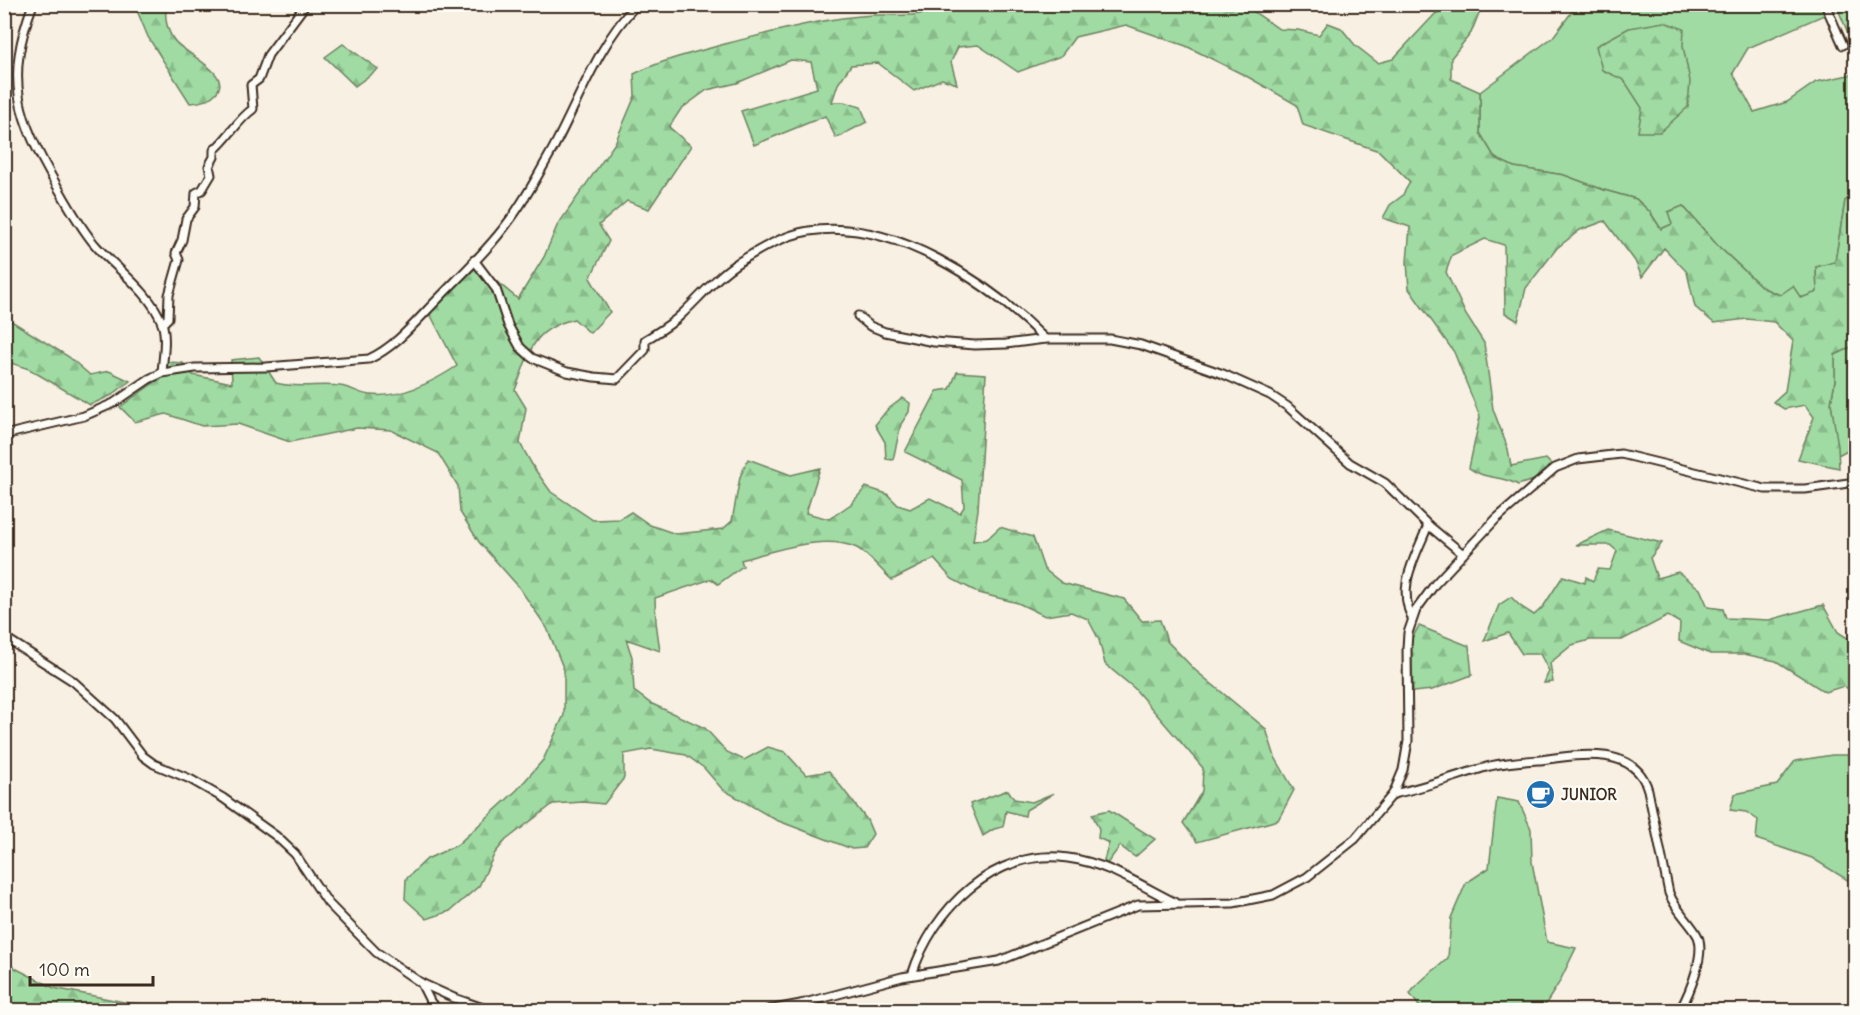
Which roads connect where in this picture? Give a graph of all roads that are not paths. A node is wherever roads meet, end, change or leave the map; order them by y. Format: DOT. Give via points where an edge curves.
graph roads {
  1 [pos="33,4"];
  2 [pos="306,4"];
  3 [pos="637,4"];
  4 [pos="1825,4"];
  5 [pos="1843,45"];
  6 [pos="474,260"];
  7 [pos="858,316"];
  8 [pos="162,324"];
  9 [pos="1045,339"];
  10 [pos="162,373"];
  11 [pos="4,435"];
  12 [pos="1856,482"];
  13 [pos="1428,525"];
  14 [pos="1463,554"];
  15 [pos="1412,618"];
  16 [pos="4,638"];
  17 [pos="1393,794"];
  18 [pos="1176,903"];
  19 [pos="912,975"];
  20 [pos="422,983"];
  21 [pos="801,1004"];
  22 [pos="439,1011"];
  23 [pos="489,1011"];
  24 [pos="768,1011"];
  25 [pos="809,1011"];
  26 [pos="1680,1011"];
  1 -- 8 [label="street" via="21,44 17,80 20,109 29,136 84,229 145,297"];
  2 -- 8 [label="street" via="268,55 259,79 251,85 253,110 214,150 209,166 211,175 196,194 195,207 186,219 183,240 176,253 179,260 169,295 168,318"];
  3 -- 6 [label="street" via="609,39 525,198"];
  4 -- 5 [label="street"];
  6 -- 9 [label="street" via="496,289 508,325 525,354 567,372 594,377 620,377 645,350 645,340 676,320 738,262 791,236 829,229 878,235 950,264 998,297"];
  6 -- 10 [label="street" via="397,340 369,359"];
  7 -- 9 [label="street" via="885,332 934,342 975,345"];
  8 -- 10 [label="street"];
  9 -- 13 [label="street" via="1110,339 1141,345 1223,374 1270,396 1288,407 1350,463 1385,483"];
  10 -- 11 [label="street" via="114,403 84,416"];
  12 -- 14 [label="street" via="1805,489 1765,489 1621,454 1578,459 1555,468 1496,519"];
  13 -- 14 [label="street"];
  13 -- 15 [label="street" via="1406,582 1405,599"];
  14 -- 15 [label="street" via="1427,592"];
  15 -- 17 [label="street" via="1407,648 1407,750"];
  16 -- 20 [label="street" via="73,681 115,719 143,756 223,798 276,836 295,854 328,903 354,930 376,952"];
  17 -- 18 [label="street" via="1355,839 1284,890 1233,903"];
  17 -- 26 [label="street" via="1492,766 1574,756 1603,756 1636,768 1646,782 1669,893 1699,939 1694,979"];
  18 -- 19 [label="street" via="1127,909 999,961"];
  18 -- 19 [label="street" via="1084,861 1066,857 1025,860 990,873 960,898 929,935"];
  19 -- 21 [label="street"];
  20 -- 22 [label="street"];
  20 -- 23 [label="street"];
  21 -- 24 [label="street"];
  21 -- 25 [label="street"];
}
